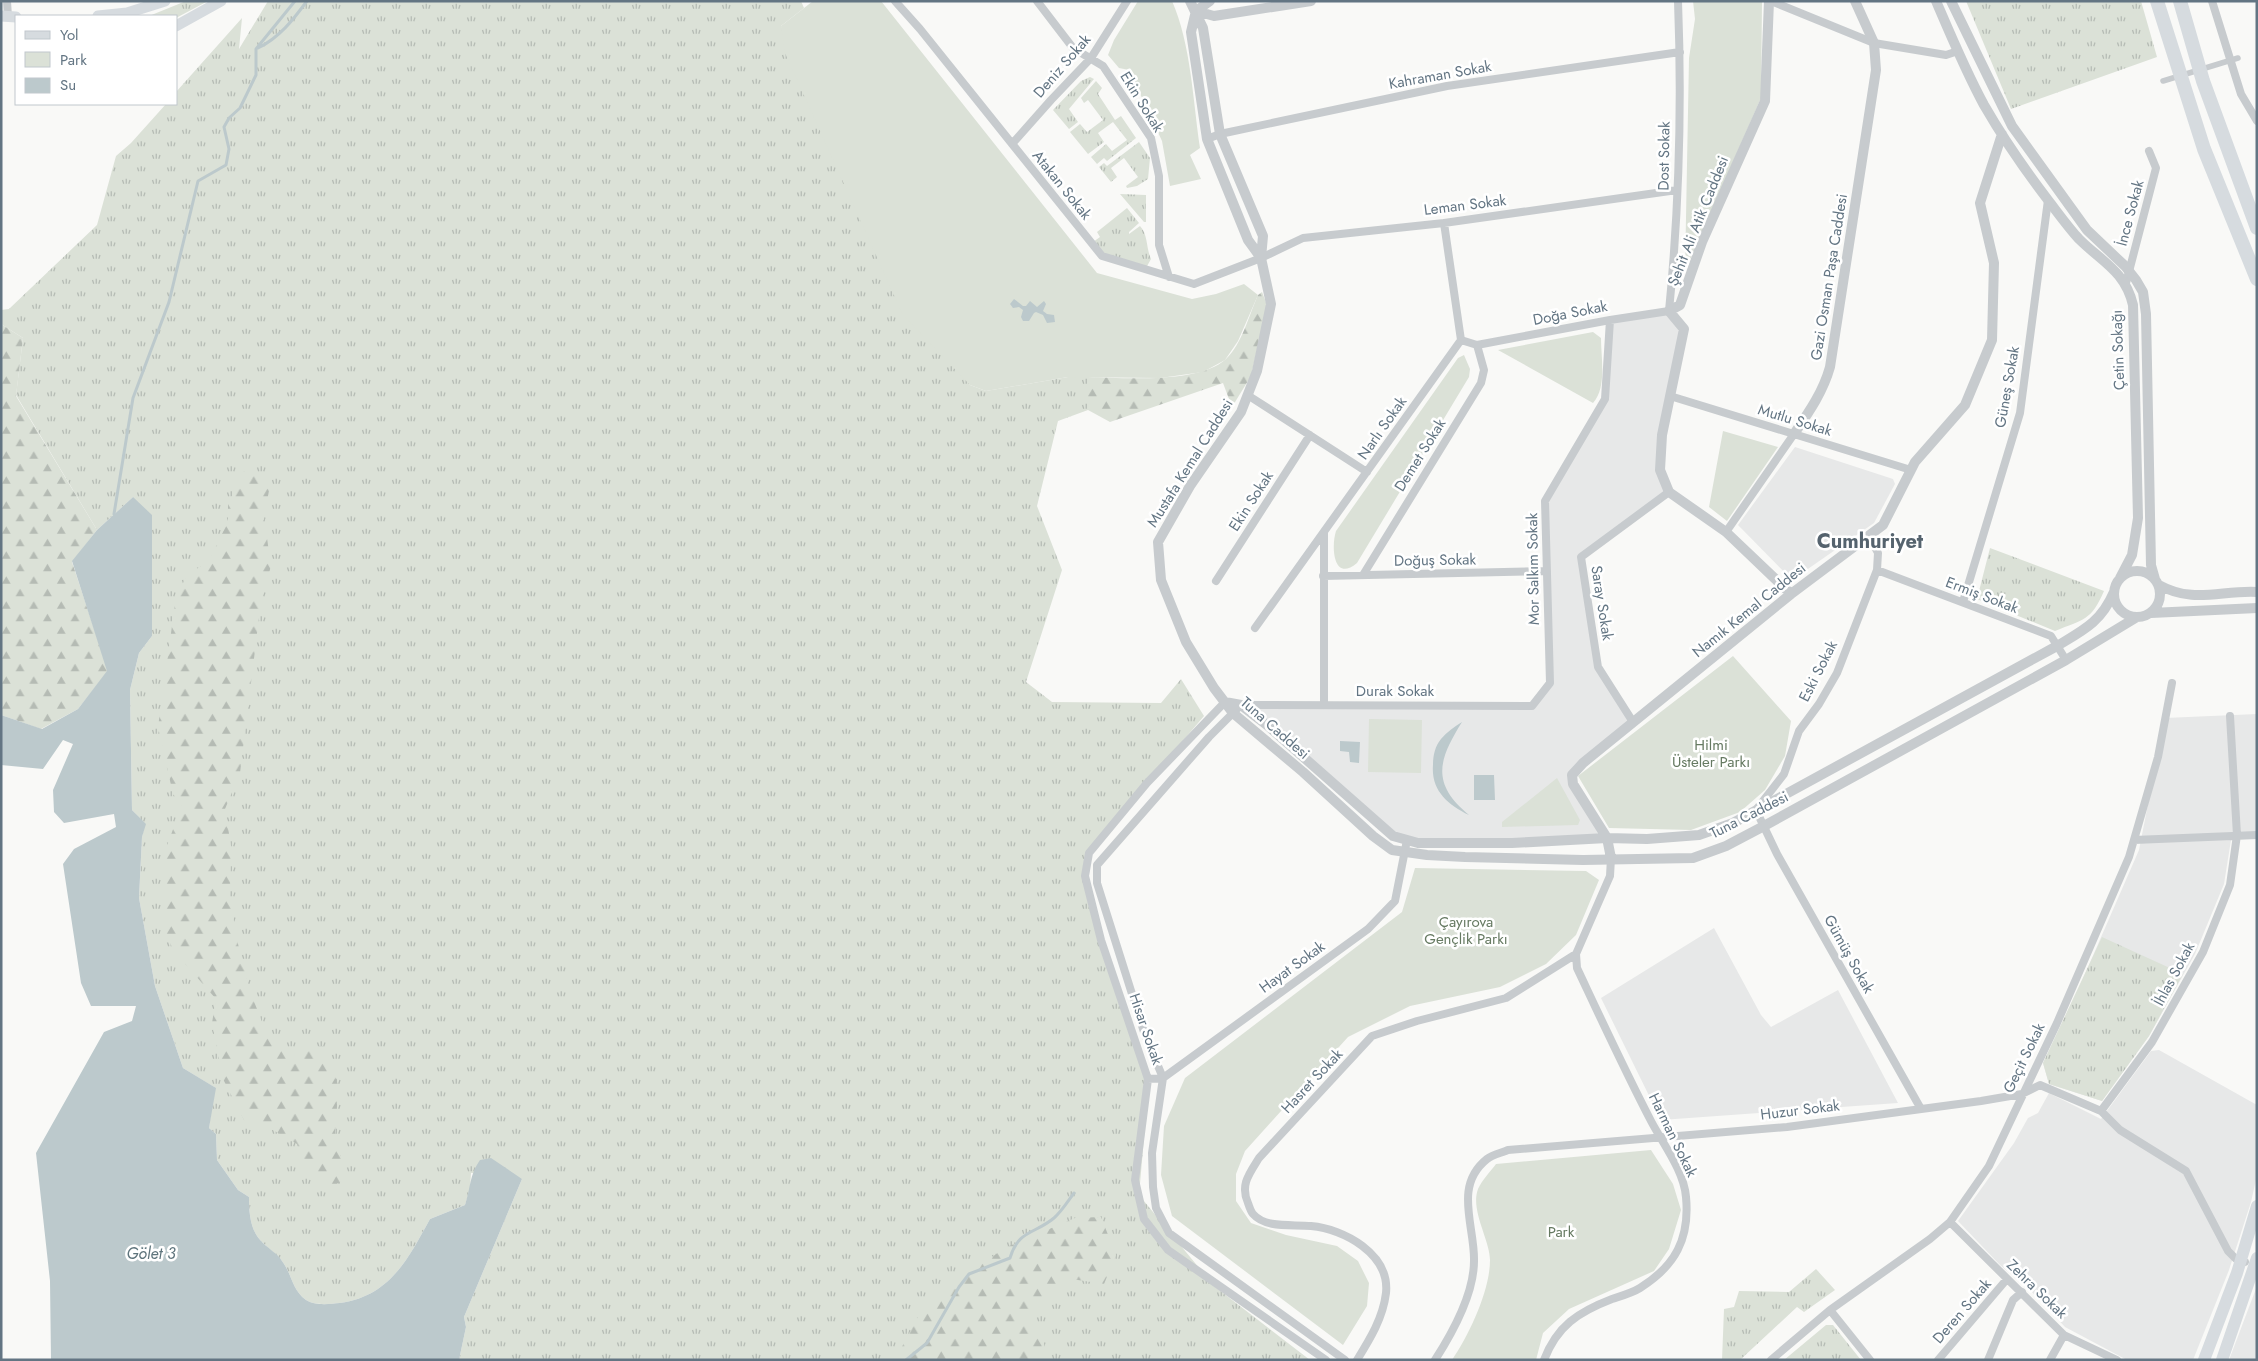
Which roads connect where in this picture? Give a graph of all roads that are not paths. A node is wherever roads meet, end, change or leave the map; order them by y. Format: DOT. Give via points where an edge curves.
graph roads {
  1 [pos="7,1"];
  2 [pos="165,1"];
  3 [pos="221,1"];
  4 [pos="895,1"];
  5 [pos="1037,1"];
  6 [pos="1127,1"];
  7 [pos="1190,1"];
  8 [pos="1210,1"];
  9 [pos="1310,1"];
  10 [pos="1678,1"];
  11 [pos="1770,1"];
  12 [pos="1855,1"];
  13 [pos="1936,1"];
  14 [pos="1951,1"];
  15 [pos="2157,1"];
  16 [pos="2180,1"];
  17 [pos="2212,1"];
  18 [pos="1196,11"];
  19 [pos="128,15"];
  20 [pos="11,17"];
  21 [pos="178,25"];
  22 [pos="1874,43"];
  23 [pos="1958,50"];
  24 [pos="1680,52"];
  25 [pos="1091,58"];
  26 [pos="2238,58"];
  27 [pos="2163,81"];
  28 [pos="2257,121"];
  29 [pos="1220,134"];
  30 [pos="2002,134"];
  31 [pos="1207,139"];
  32 [pos="1012,144"];
  33 [pos="2149,151"];
  34 [pos="1676,190"];
  35 [pos="2048,200"];
  36 [pos="1444,223"];
  37 [pos="2257,228"];
  38 [pos="1262,258"];
  39 [pos="2129,271"];
  40 [pos="1170,276"];
  41 [pos="2257,278"];
  42 [pos="2126,283"];
  43 [pos="1669,312"];
  44 [pos="1610,320"];
  45 [pos="1461,340"];
  46 [pos="1477,345"];
  47 [pos="1248,396"];
  48 [pos="1670,396"];
  49 [pos="1794,434"];
  50 [pos="1310,435"];
  51 [pos="1911,470"];
  52 [pos="1367,472"];
  53 [pos="1669,492"];
  54 [pos="1726,532"];
  55 [pos="1324,533"];
  56 [pos="1868,536"];
  57 [pos="1877,570"];
  58 [pos="1547,571"];
  59 [pos="1363,575"];
  60 [pos="1323,576"];
  61 [pos="2120,578"];
  62 [pos="1216,581"];
  63 [pos="2157,582"];
  64 [pos="2114,592"];
  65 [pos="2257,592"];
  66 [pos="1791,594"];
  67 [pos="1962,602"];
  68 [pos="2257,609"];
  69 [pos="2151,613"];
  70 [pos="2137,617"];
  71 [pos="1255,628"];
  72 [pos="2057,646"];
  73 [pos="2066,660"];
  74 [pos="1550,683"];
  75 [pos="2172,683"];
  76 [pos="1225,702"];
  77 [pos="1241,705"];
  78 [pos="1324,705"];
  79 [pos="1233,713"];
  80 [pos="2230,716"];
  81 [pos="1633,722"];
  82 [pos="1756,810"];
  83 [pos="1764,826"];
  84 [pos="2257,834"];
  85 [pos="2237,835"];
  86 [pos="1606,838"];
  87 [pos="1407,840"];
  88 [pos="2134,840"];
  89 [pos="1404,852"];
  90 [pos="1611,858"];
  91 [pos="1576,954"];
  92 [pos="1163,1078"];
  93 [pos="1148,1079"];
  94 [pos="2022,1094"];
  95 [pos="1921,1109"];
  96 [pos="2101,1110"];
  97 [pos="1660,1137"];
  98 [pos="2257,1206"];
  99 [pos="1950,1222"];
  100 [pos="2240,1261"];
  101 [pos="2256,1262"];
  102 [pos="2006,1279"];
  103 [pos="2022,1292"];
  104 [pos="1830,1310"];
  105 [pos="2064,1335"];
  106 [pos="1326,1360"];
  107 [pos="1345,1360"];
  108 [pos="1357,1360"];
  109 [pos="1435,1360"];
  110 [pos="1544,1360"];
  111 [pos="1771,1360"];
  112 [pos="1870,1360"];
  113 [pos="1938,1360"];
  114 [pos="1988,1360"];
  115 [pos="2050,1360"];
  116 [pos="2117,1360"];
  117 [pos="2204,1360"];
  118 [pos="2222,1360"];
  1 -- 20 [label="street"];
  2 -- 19 [label="main road"];
  3 -- 21 [label="main road"];
  4 -- 32 [label="street, Atakan Sokak"];
  5 -- 25 [label="street, Ekin Sokak" via="1073,48"];
  6 -- 25 [label="street, Deniz Sokak"];
  7 -- 18 [label="street, Mustafa Kemal Caddesi"];
  8 -- 18 [label="street"];
  9 -- 18 [label="street" via="1214,16"];
  10 -- 24 [label="street, Dost Sokak"];
  11 -- 22 [label="street"];
  11 -- 43 [label="street, Şehit Ali Atik Caddesi" via="1766,101 1702,242 1680,305"];
  12 -- 22 [label="street, Gazi Osman Paşa Caddesi"];
  13 -- 23 [label="street"];
  14 -- 39 [label="street" via="2012,126 2087,230"];
  15 -- 41 [label="highway" via="2204,149"];
  16 -- 37 [label="highway" via="2203,81"];
  17 -- 28 [label="street" via="2241,94"];
  18 -- 29 [label="street, Mustafa Kemal Caddesi" via="1203,28"];
  18 -- 31 [label="street, Mustafa Kemal Caddesi" via="1191,32"];
  22 -- 23 [label="street" via="1946,55"];
  22 -- 49 [label="street, Gazi Osman Paşa Caddesi" via="1876,70 1830,367 1818,399"];
  23 -- 30 [label="street"];
  24 -- 29 [label="street, Kahraman Sokak" via="1447,86"];
  24 -- 34 [label="street, Dost Sokak"];
  25 -- 32 [label="street, Deniz Sokak"];
  25 -- 40 [label="street, Ekin Sokak" via="1103,66 1151,138 1159,176 1159,246"];
  26 -- 27 [label="street"];
  29 -- 31 [label="street, Kahraman Sokak"];
  29 -- 38 [label="street, Mustafa Kemal Caddesi" via="1263,236"];
  30 -- 35 [label="street"];
  30 -- 51 [label="street, Namık Kemal Caddesi" via="1980,202 1994,263 1992,340 1965,405"];
  31 -- 38 [label="street, Mustafa Kemal Caddesi" via="1248,240"];
  32 -- 40 [label="street, Atakan Sokak" via="1102,256"];
  33 -- 39 [label="street, İnce Sokak" via="2156,168"];
  34 -- 36 [label="street, Leman Sokak"];
  34 -- 43 [label="street, Dost Sokak"];
  35 -- 42 [label="street" via="2079,239"];
  35 -- 67 [label="street, Güneş Sokak" via="2020,413"];
  36 -- 38 [label="street, Leman Sokak" via="1302,238"];
  36 -- 45 [label="street"];
  38 -- 40 [label="street, Atakan Sokak" via="1194,284"];
  38 -- 47 [label="street, Mustafa Kemal Caddesi" via="1271,304 1257,371"];
  39 -- 42 [label="street, İnce Sokak"];
  39 -- 63 [label="street" via="2145,300 2151,565"];
  42 -- 61 [label="street, Çetin Sokağı" via="2133,305 2138,518 2132,555"];
  43 -- 44 [label="street, Doğa Sokak"];
  43 -- 48 [label="street" via="1684,329"];
  44 -- 46 [label="street, Doğa Sokak"];
  44 -- 58 [label="street, Mor Salkım Sokak" via="1605,399 1545,501"];
  45 -- 46 [label="street"];
  45 -- 52 [label="street, Narlı Sokak"];
  46 -- 59 [label="street, Demet Sokak" via="1484,370 1481,383"];
  47 -- 50 [label="street"];
  47 -- 76 [label="street, Mustafa Kemal Caddesi" via="1158,542 1161,580 1186,642"];
  48 -- 49 [label="street, Mutlu Sokak"];
  48 -- 53 [label="street" via="1662,435 1660,470"];
  49 -- 51 [label="street, Mutlu Sokak"];
  49 -- 54 [label="street, Gazi Osman Paşa Caddesi"];
  50 -- 52 [label="street"];
  50 -- 62 [label="street, Ekin Sokak"];
  51 -- 56 [label="street, Namık Kemal Caddesi" via="1883,525"];
  52 -- 55 [label="street, Narlı Sokak"];
  53 -- 54 [label="street"];
  53 -- 81 [label="street, Saray Sokak" via="1582,556 1598,667"];
  54 -- 66 [label="street"];
  55 -- 60 [label="street"];
  55 -- 71 [label="street, Narlı Sokak"];
  56 -- 57 [label="street, Eski Sokak" via="1878,553"];
  56 -- 66 [label="street, Namık Kemal Caddesi"];
  57 -- 67 [label="street, Ermiş Sokak"];
  57 -- 82 [label="street, Eski Sokak" via="1836,672 1819,704 1798,731 1784,774"];
  58 -- 59 [label="street, Doğuş Sokak"];
  58 -- 74 [label="street, Mor Salkım Sokak"];
  59 -- 60 [label="street, Doğuş Sokak"];
  60 -- 78 [label="street"];
  61 -- 63 [label="street" via="2141,571"];
  61 -- 64 [label="street"];
  63 -- 65 [label="street" via="2179,594 2191,596"];
  63 -- 69 [label="street" via="2160,600"];
  64 -- 70 [label="street" via="2118,606 2129,616"];
  64 -- 72 [label="street, Tuna Caddesi" via="2108,607 2090,627"];
  66 -- 81 [label="street, Namık Kemal Caddesi"];
  67 -- 72 [label="street, Ermiş Sokak" via="2051,636"];
  68 -- 69 [label="street"];
  69 -- 70 [label="street"];
  70 -- 73 [label="street, Tuna Caddesi"];
  72 -- 73 [label="street, Ermiş Sokak"];
  72 -- 82 [label="street, Tuna Caddesi"];
  73 -- 83 [label="street, Tuna Caddesi"];
  74 -- 78 [label="street, Durak Sokak" via="1532,706"];
  75 -- 88 [label="street, Geçit Sokak" via="2158,757"];
  76 -- 77 [label="street, Tuna Caddesi"];
  76 -- 79 [label="street, Tuna Caddesi"];
  76 -- 93 [label="street, Hisar Sokak" via="1147,783 1089,853 1085,876 1101,940"];
  77 -- 78 [label="street, Durak Sokak"];
  77 -- 79 [label="street"];
  77 -- 87 [label="street, Tuna Caddesi" via="1393,836"];
  79 -- 89 [label="street, Tuna Caddesi" via="1373,836 1392,850"];
  79 -- 92 [label="street, Hisar Sokak" via="1097,865 1097,883 1144,1032"];
  80 -- 85 [label="street, İhlas Sokak"];
  81 -- 86 [label="street, Namık Kemal Caddesi" via="1572,775 1573,784"];
  82 -- 83 [label="street, Gümüş Sokak"];
  82 -- 86 [label="street, Tuna Caddesi" via="1698,835"];
  83 -- 90 [label="street, Tuna Caddesi" via="1726,846 1693,858"];
  83 -- 95 [label="street, Gümüş Sokak"];
  84 -- 85 [label="street"];
  85 -- 88 [label="street"];
  85 -- 96 [label="street, İhlas Sokak" via="2230,885 2203,952 2152,1042"];
  86 -- 87 [label="street, Tuna Caddesi" via="1503,843 1418,843"];
  86 -- 90 [label="street"];
  87 -- 89 [label="street, Hayat Sokak"];
  88 -- 94 [label="street, Geçit Sokak" via="2061,1014"];
  89 -- 90 [label="street, Tuna Caddesi" via="1465,857"];
  89 -- 92 [label="street, Hayat Sokak" via="1395,901 1368,929"];
  90 -- 91 [label="street" via="1610,876"];
  91 -- 97 [label="street, Harman Sokak" via="1577,968"];
  91 -- 108 [label="street, Hasret Sokak" via="1506,998 1372,1036 1259,1158 1247,1178 1244,1193 1252,1214 1267,1223 1313,1226 1348,1236 1366,1249 1382,1268 1386,1292 1380,1319"];
  92 -- 93 [label="street"];
  92 -- 107 [label="street, Hisar Sokak" via="1152,1153 1153,1186 1156,1208 1170,1233"];
  93 -- 106 [label="street, Hisar Sokak" via="1135,1180 1144,1219 1168,1250"];
  94 -- 95 [label="street, Huzur Sokak"];
  94 -- 96 [label="street, Huzur Sokak" via="2040,1085"];
  94 -- 99 [label="street, Geçit Sokak" via="1989,1166"];
  95 -- 97 [label="street, Huzur Sokak" via="1787,1126"];
  96 -- 100 [label="street, Huzur Sokak" via="2120,1130 2186,1171 2228,1251"];
  97 -- 109 [label="street, Huzur Sokak" via="1508,1150 1487,1159 1474,1174 1466,1197 1474,1261 1466,1303"];
  97 -- 110 [label="street, Harman Sokak" via="1686,1195 1687,1221 1679,1252 1664,1272 1638,1290 1594,1306 1567,1323 1552,1341"];
  98 -- 100 [label="main road"];
  99 -- 102 [label="street, Zehra Sokak"];
  99 -- 104 [label="street, Geçit Sokak"];
  100 -- 101 [label="street"];
  100 -- 117 [label="main road"];
  101 -- 118 [label="main road"];
  102 -- 103 [label="street, Zehra Sokak"];
  102 -- 113 [label="street, Deren Sokak"];
  103 -- 105 [label="street, Zehra Sokak"];
  103 -- 114 [label="street" via="2013,1300"];
  104 -- 111 [label="street, Geçit Sokak"];
  104 -- 112 [label="street"];
  105 -- 115 [label="street"];
  105 -- 116 [label="street, Zehra Sokak"];
}
